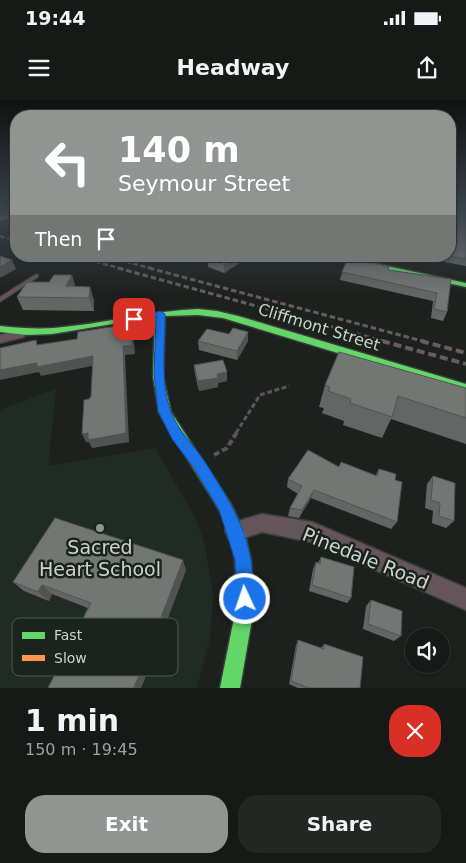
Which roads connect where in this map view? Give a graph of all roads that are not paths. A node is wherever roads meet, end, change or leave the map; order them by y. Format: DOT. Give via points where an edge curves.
graph roads {
  1 [pos="357,262"];
  2 [pos="388,262"];
  3 [pos="36,276"];
  4 [pos="466,279"];
  5 [pos="466,285"];
  6 [pos="0,300"];
  7 [pos="160,314"];
  8 [pos="0,329"];
  9 [pos="19,334"];
  10 [pos="0,339"];
  11 [pos="466,388"];
  12 [pos="235,530"];
  13 [pos="466,600"];
  14 [pos="230,688"];
  1 -- 5 [label="street"];
  2 -- 4 [label="street"];
  3 -- 6 [label="lane"];
  7 -- 9 [label="street, Cliffmont Street" via="50,333"];
  7 -- 11 [label="street, Cliffmont Street" via="201,312 235,318"];
  7 -- 12 [label="street" via="159,374 164,411 225,506"];
  8 -- 9 [label="street, Cliffmont Street"];
  9 -- 10 [label="street"];
  12 -- 13 [label="street, Pinedale Road" via="262,523 312,532"];
  12 -- 14 [label="street" via="243,560 245,599 240,649"];
}
